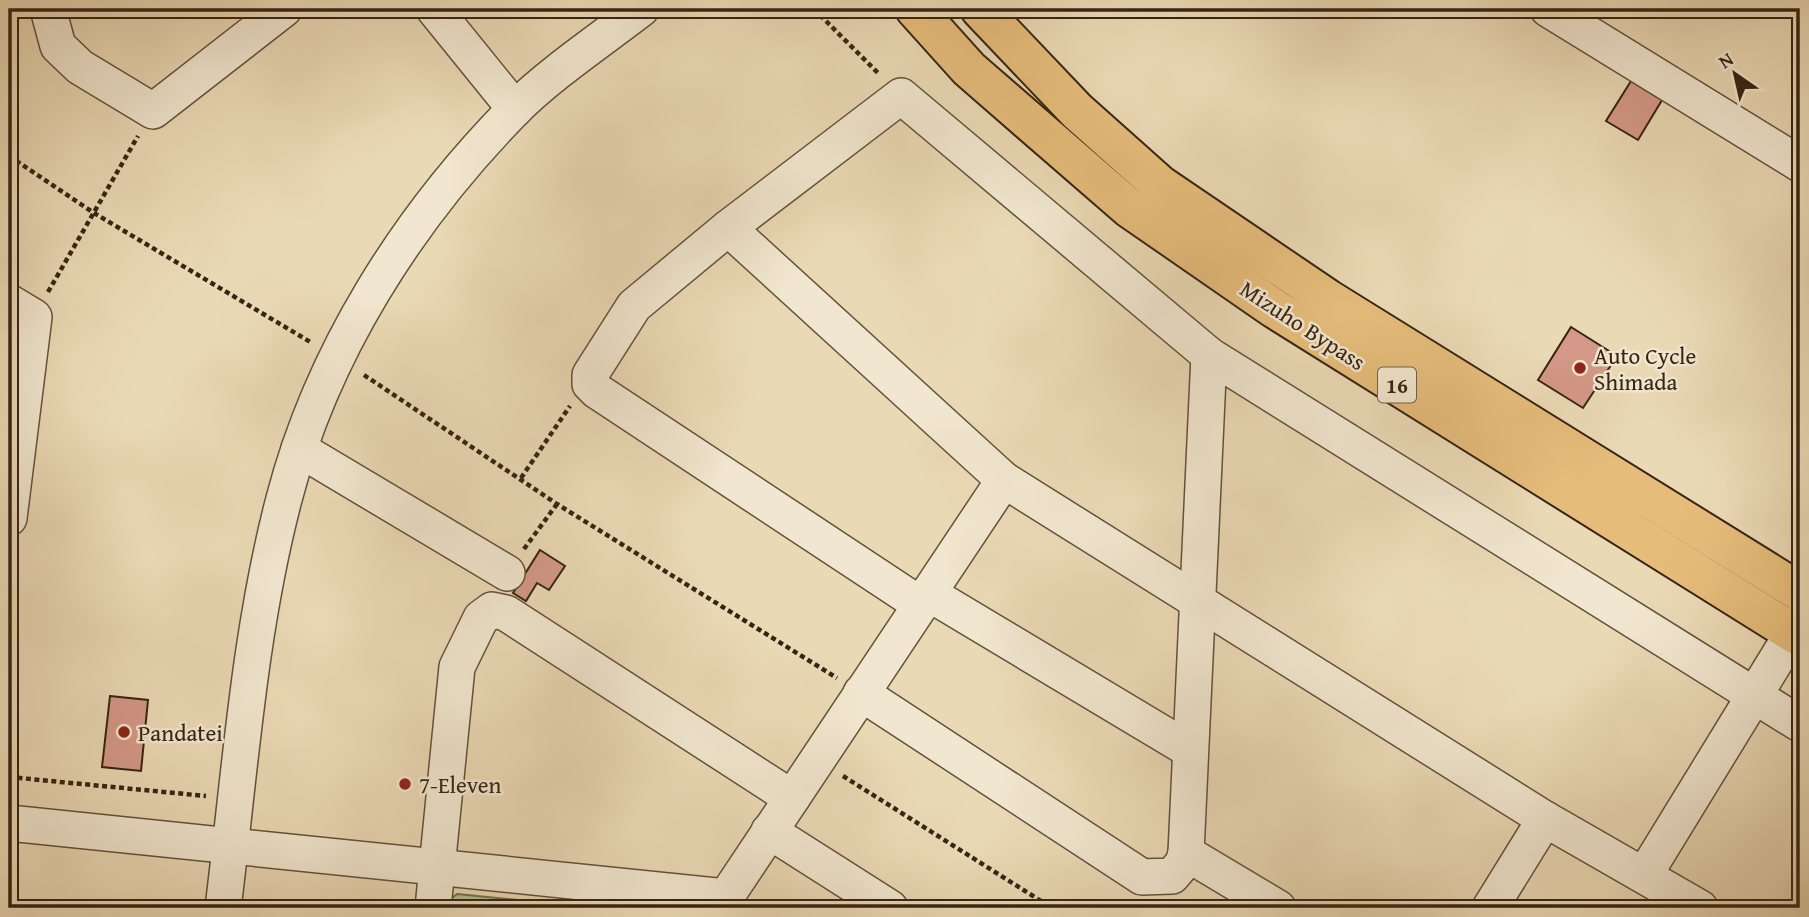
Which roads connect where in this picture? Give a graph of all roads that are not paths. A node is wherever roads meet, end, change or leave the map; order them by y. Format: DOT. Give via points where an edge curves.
graph roads {
  1 [pos="48,9"];
  2 [pos="284,9"];
  3 [pos="434,9"];
  4 [pos="641,9"];
  5 [pos="915,9"];
  6 [pos="980,9"];
  7 [pos="1548,9"];
  8 [pos="603,20"];
  9 [pos="515,109"];
  10 [pos="1800,164"];
  11 [pos="729,229"];
  12 [pos="21,309"];
  13 [pos="1209,355"];
  14 [pos="299,449"];
  15 [pos="1004,480"];
  16 [pos="9,518"];
  17 [pos="507,573"];
  18 [pos="1800,592"];
  19 [pos="925,599"];
  20 [pos="1197,601"];
  21 [pos="1798,630"];
  22 [pos="861,694"];
  23 [pos="1753,694"];
  24 [pos="1800,724"];
  25 [pos="1191,750"];
  26 [pos="792,798"];
  27 [pos="1545,819"];
  28 [pos="9,823"];
  29 [pos="769,831"];
  30 [pos="231,846"];
  31 [pos="1186,853"];
  32 [pos="437,869"];
  33 [pos="1645,874"];
  34 [pos="729,903"];
  35 [pos="223,908"];
  36 [pos="433,908"];
  37 [pos="890,908"];
  38 [pos="1278,908"];
  39 [pos="1490,908"];
  40 [pos="1700,908"];
  1 -- 2 [label="street" via="58,46 80,67 153,111"];
  3 -- 9 [label="street"];
  4 -- 8 [label="street"];
  5 -- 21 [label="highway, Mizuho Bypass / 16" via="968,69 1129,208 1275,309"];
  6 -- 18 [label="highway, Mizuho Bypass / 16" via="1077,111 1160,185 1328,299"];
  7 -- 10 [label="street"];
  8 -- 9 [label="street"];
  9 -- 14 [label="street" via="418,223 366,300"];
  11 -- 13 [label="street" via="901,96"];
  11 -- 15 [label="street"];
  11 -- 19 [label="street" via="634,306 590,375 590,384"];
  12 -- 16 [label="street"];
  13 -- 20 [label="street"];
  13 -- 23 [label="street"];
  14 -- 17 [label="street"];
  14 -- 30 [label="street" via="272,551"];
  15 -- 19 [label="street"];
  15 -- 20 [label="street"];
  19 -- 22 [label="street"];
  19 -- 25 [label="street"];
  20 -- 25 [label="street"];
  20 -- 27 [label="street"];
  21 -- 23 [label="street"];
  22 -- 26 [label="street"];
  22 -- 31 [label="street" via="1142,877 1172,876"];
  23 -- 24 [label="street"];
  23 -- 33 [label="street"];
  25 -- 31 [label="street"];
  26 -- 29 [label="street"];
  26 -- 32 [label="street" via="506,613 492,610 481,618 457,667"];
  27 -- 33 [label="street"];
  27 -- 39 [label="street"];
  28 -- 30 [label="street"];
  29 -- 34 [label="street"];
  29 -- 37 [label="street"];
  30 -- 32 [label="street"];
  30 -- 35 [label="street"];
  31 -- 38 [label="street"];
  32 -- 34 [label="street"];
  32 -- 36 [label="street"];
  33 -- 40 [label="street"];
}
